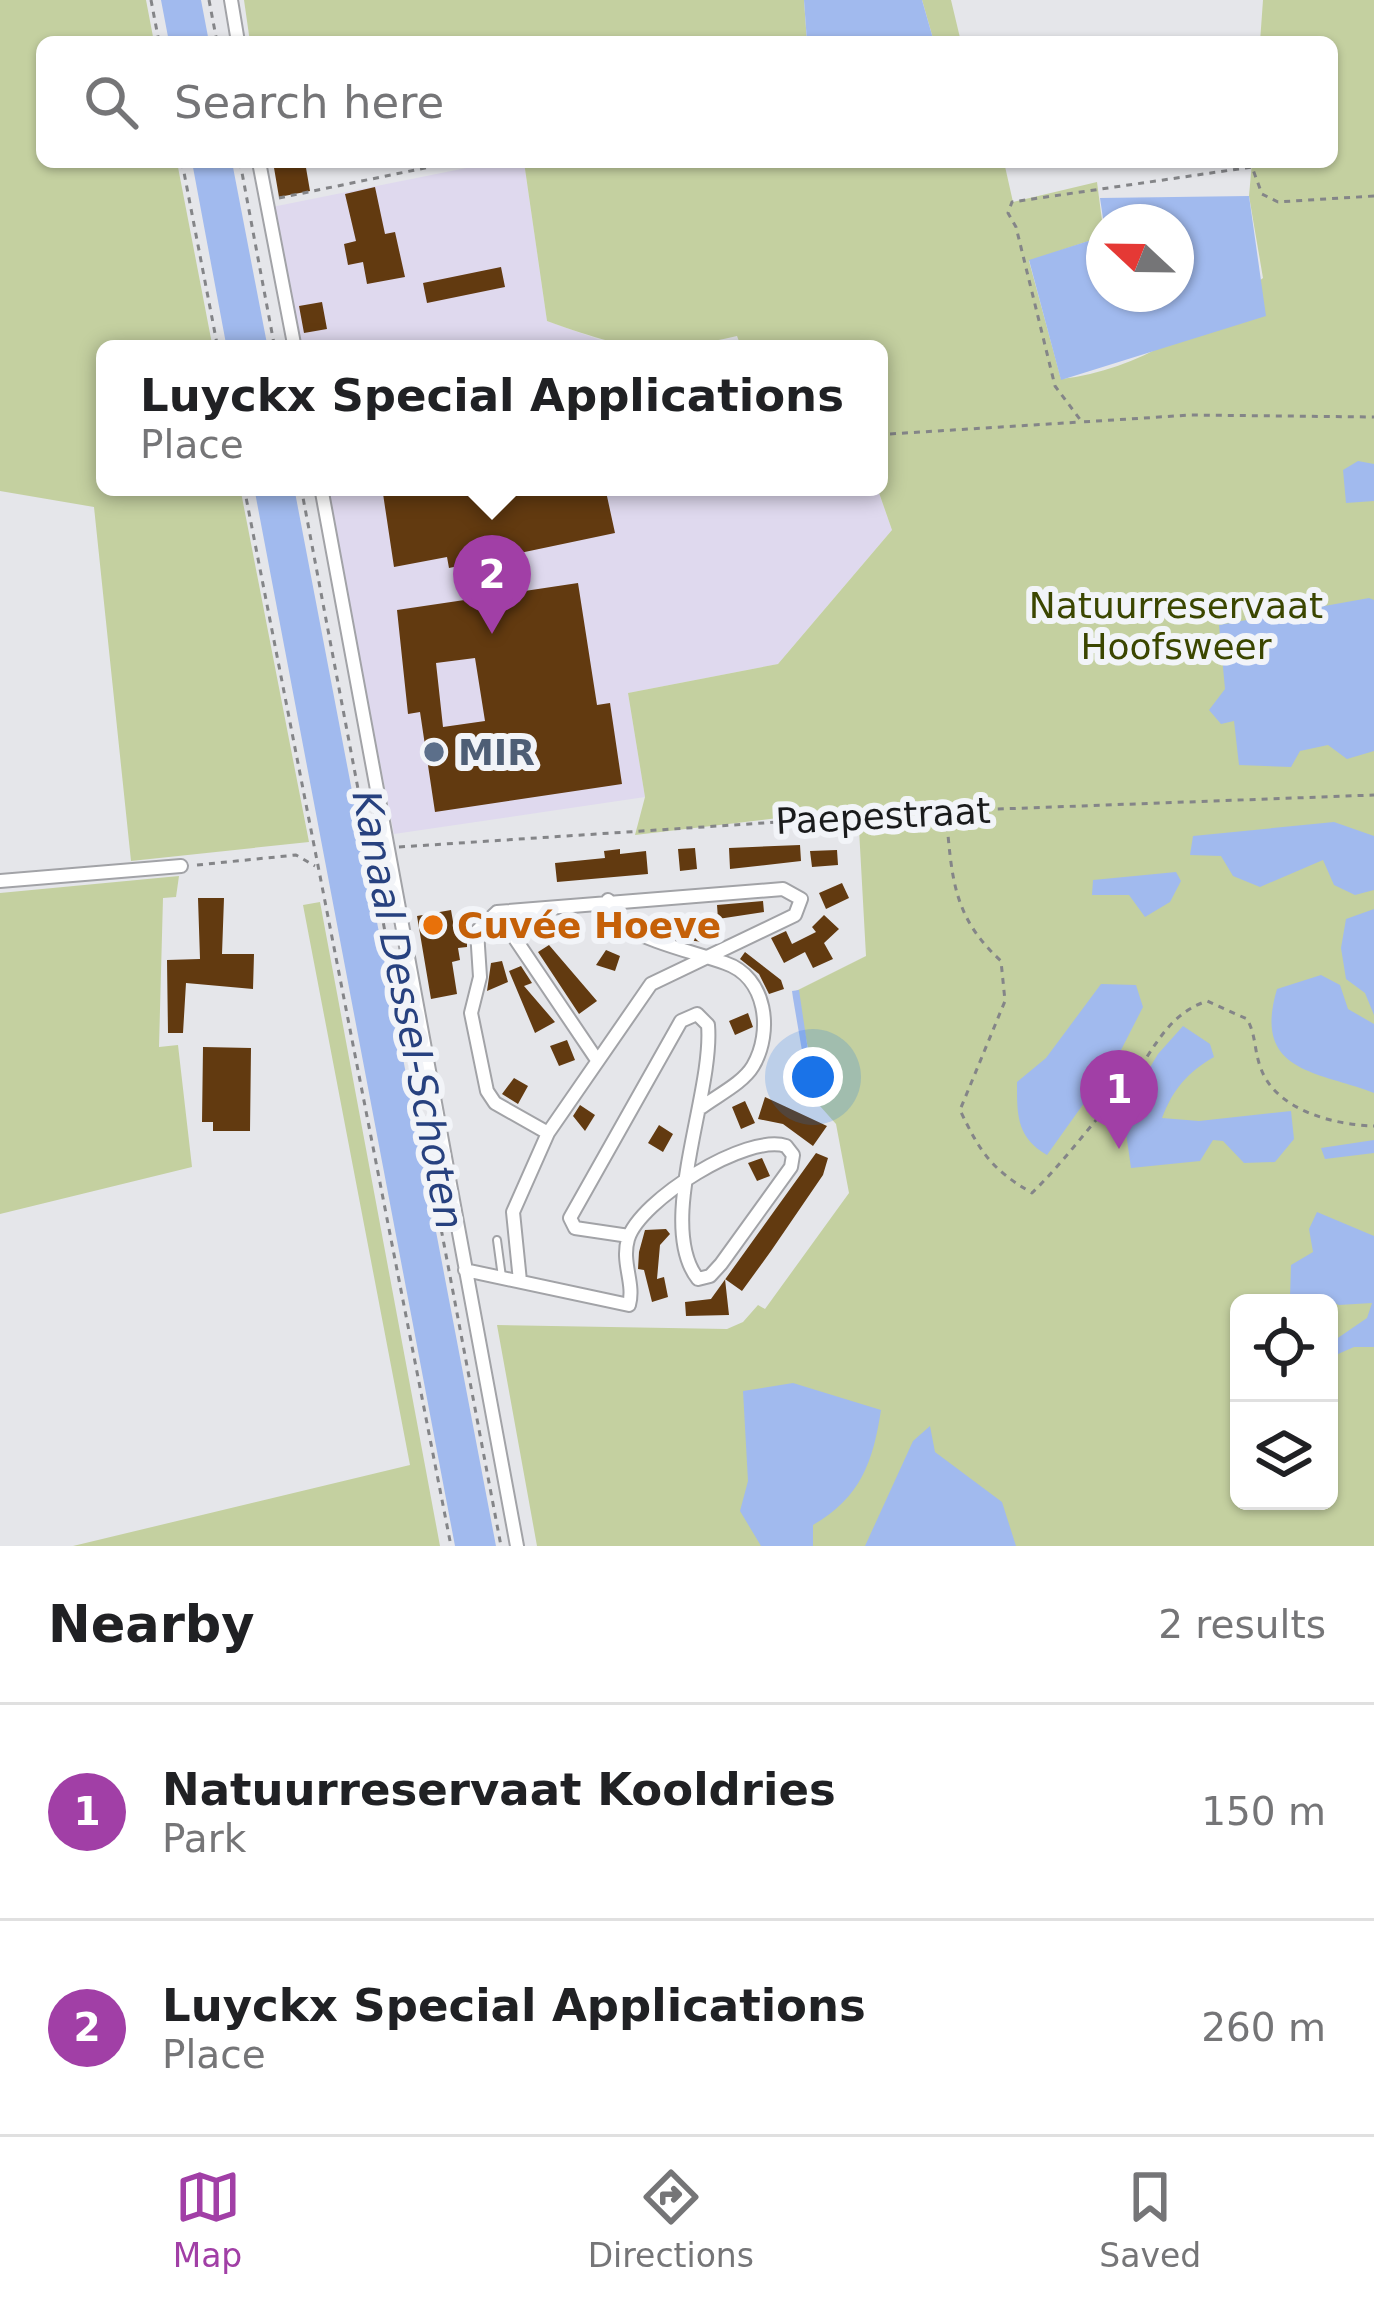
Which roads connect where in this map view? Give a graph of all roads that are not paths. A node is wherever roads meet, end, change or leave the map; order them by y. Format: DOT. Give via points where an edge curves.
graph roads {
  1 [pos="231,0"];
  2 [pos="237,36"];
  3 [pos="260,168"];
  4 [pos="293,340"];
  5 [pos="323,496"];
  6 [pos="181,866"];
  7 [pos="0,881"];
  8 [pos="608,900"];
  9 [pos="497,912"];
  10 [pos="710,960"];
  11 [pos="597,1060"];
  12 [pos="702,1107"];
  13 [pos="548,1133"];
  14 [pos="685,1180"];
  15 [pos="629,1236"];
  16 [pos="497,1240"];
  17 [pos="465,1270"];
  18 [pos="502,1277"];
  19 [pos="520,1280"];
  20 [pos="517,1546"];
  1 -- 2 [label="street"];
  3 -- 4 [label="street"];
  5 -- 17 [label="street"];
  6 -- 7 [label="street"];
  8 -- 9 [label="street"];
  8 -- 10 [label="street" via="634,933"];
  8 -- 10 [label="street" via="783,889 801,899 796,914"];
  9 -- 11 [label="street"];
  9 -- 13 [label="street" via="476,931 480,977 471,1013 488,1091"];
  10 -- 11 [label="street" via="651,984"];
  10 -- 12 [label="street" via="749,980 766,1024 752,1069"];
  11 -- 13 [label="street"];
  12 -- 14 [label="street"];
  12 -- 15 [label="street" via="709,1037 697,1014 681,1021 570,1218 575,1228"];
  13 -- 19 [label="street" via="513,1212"];
  14 -- 14 [label="street" via="768,1143 793,1155 754,1223 710,1276 698,1279 688,1267"];
  14 -- 15 [label="street"];
  15 -- 19 [label="street" via="628,1305"];
  16 -- 18 [label="lane"];
  17 -- 18 [label="street"];
  17 -- 20 [label="street"];
  18 -- 19 [label="street"];
}
